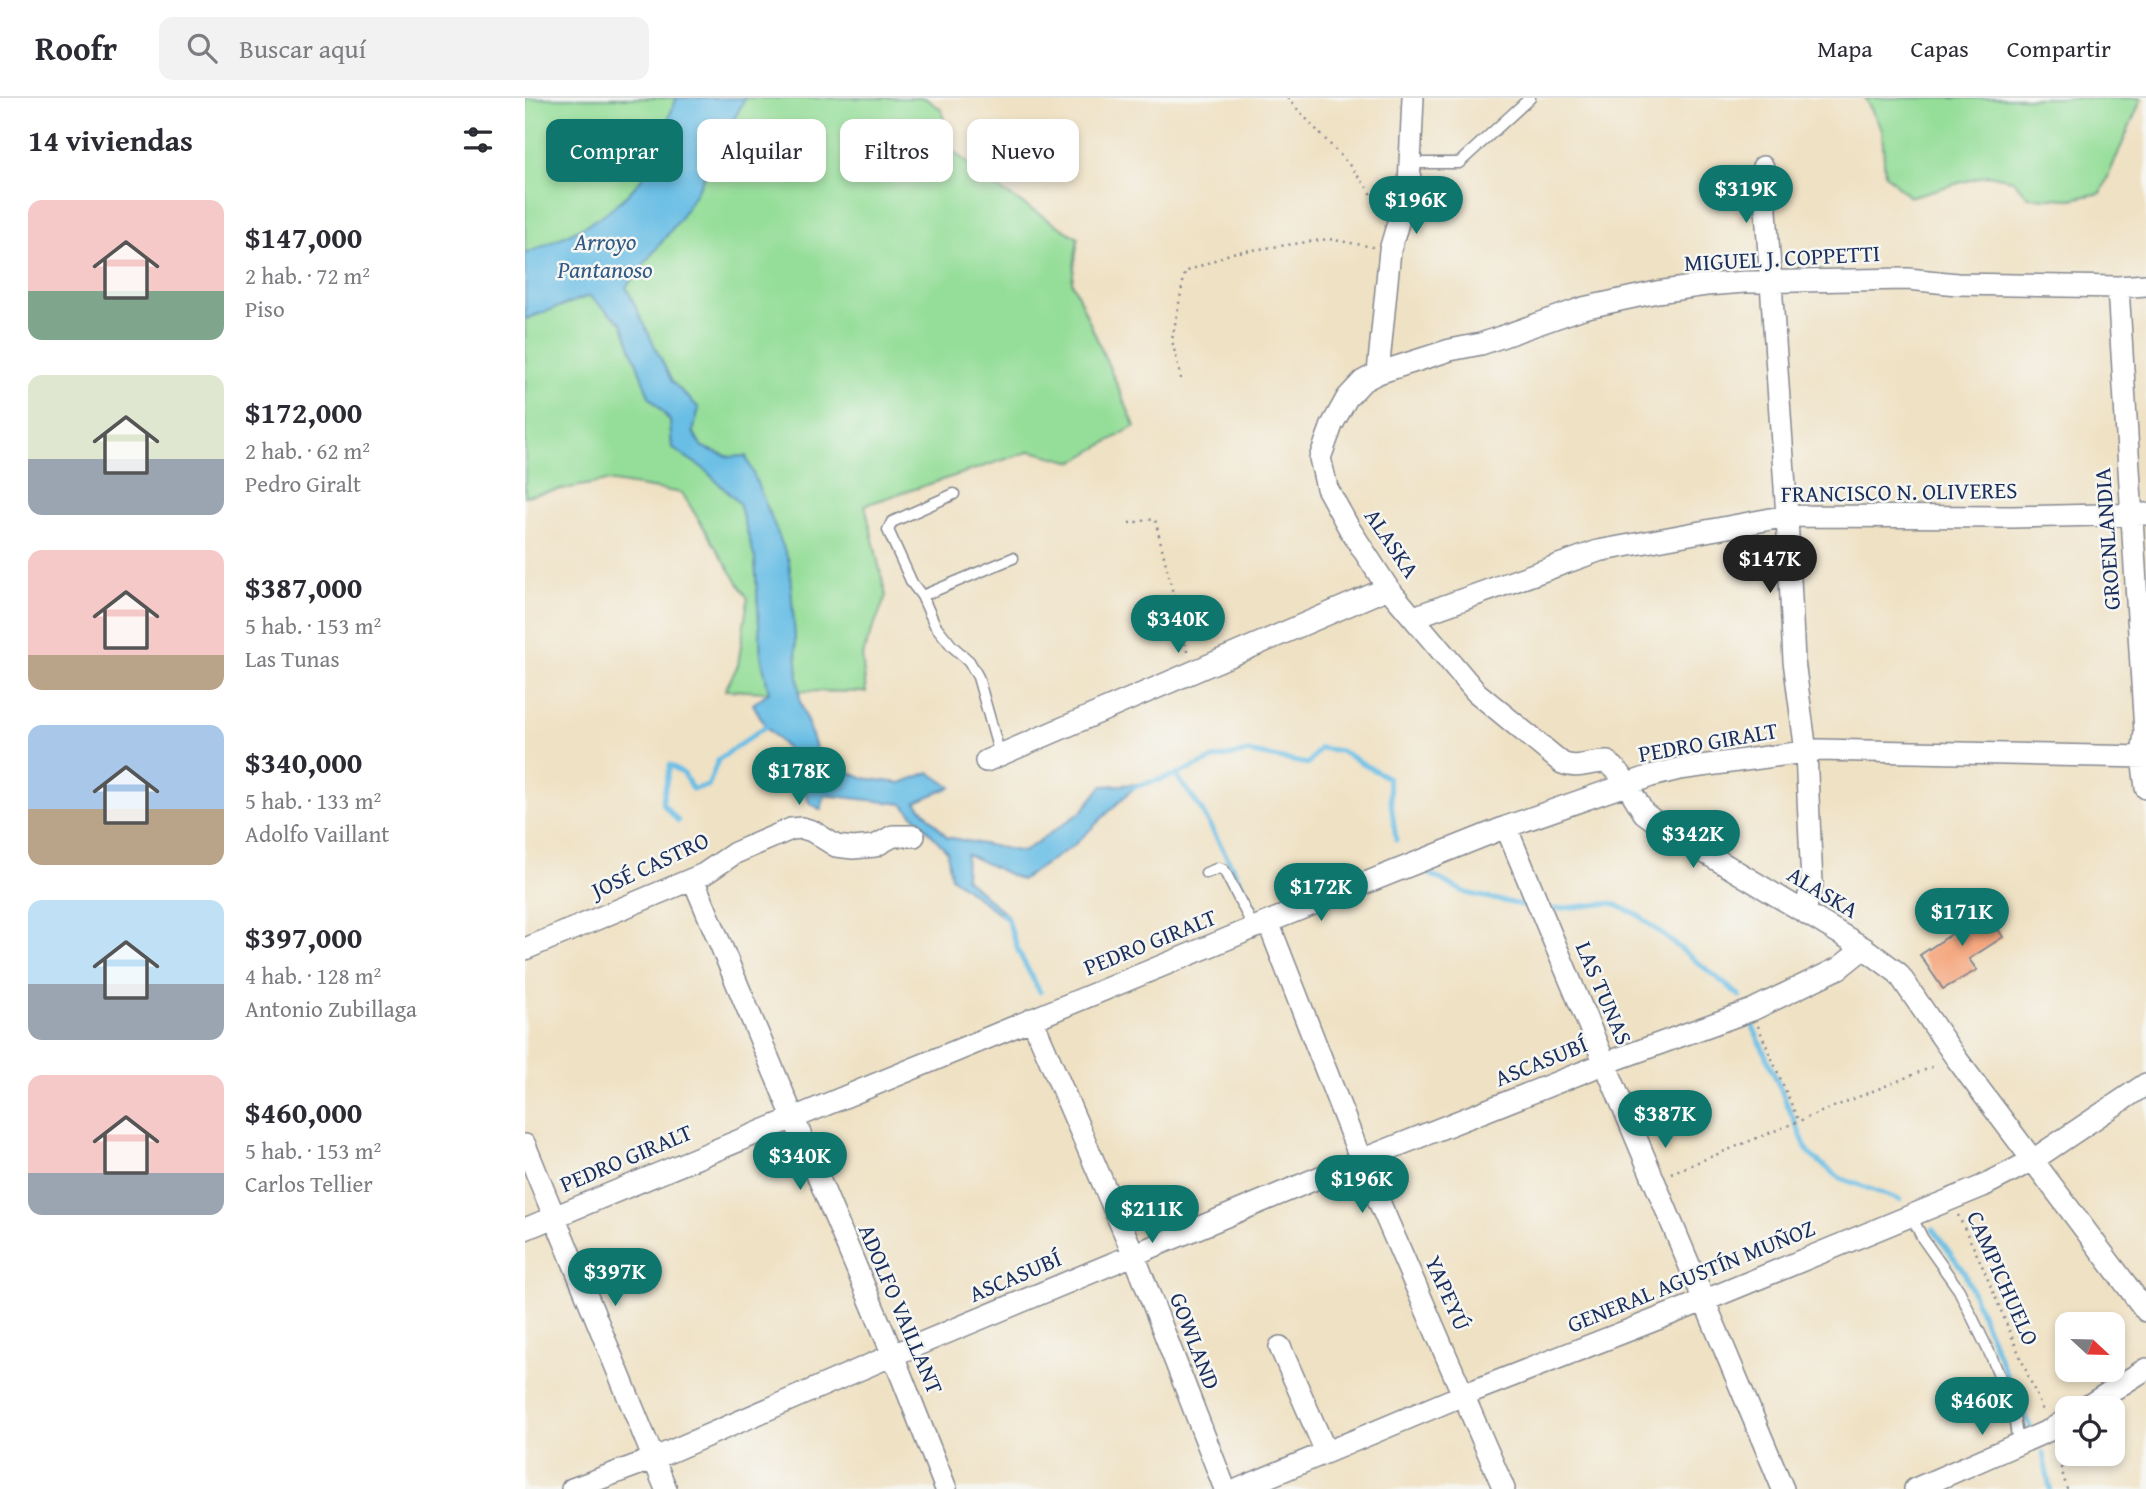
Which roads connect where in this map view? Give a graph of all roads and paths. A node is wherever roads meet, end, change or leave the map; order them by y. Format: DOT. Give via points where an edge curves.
graph roads {
  1 [pos="1287,98"];
  2 [pos="1413,98"];
  3 [pos="1530,98"];
  4 [pos="1410,163"];
  5 [pos="1763,167"];
  6 [pos="1397,226"];
  7 [pos="1390,250"];
  8 [pos="1771,281"];
  9 [pos="2146,285"];
  10 [pos="2117,287"];
  11 [pos="1378,373"];
  12 [pos="1181,379"];
  13 [pos="1332,425"];
  14 [pos="954,494"];
  15 [pos="2139,514"];
  16 [pos="1787,516"];
  17 [pos="1129,523"];
  18 [pos="1013,558"];
  19 [pos="1388,588"];
  20 [pos="922,596"];
  21 [pos="1414,617"];
  22 [pos="1192,672"];
  23 [pos="1805,752"];
  24 [pos="2144,757"];
  25 [pos="993,758"];
  26 [pos="1626,784"];
  27 [pos="2146,788"];
  28 [pos="1506,827"];
  29 [pos="914,836"];
  30 [pos="1206,873"];
  31 [pos="693,879"];
  32 [pos="1805,911"];
  33 [pos="1261,925"];
  34 [pos="1864,948"];
  35 [pos="525,949"];
  36 [pos="1752,1010"];
  37 [pos="1032,1019"];
  38 [pos="1956,1058"];
  39 [pos="1606,1063"];
  40 [pos="2146,1084"];
  41 [pos="792,1118"];
  42 [pos="1798,1120"];
  43 [pos="525,1145"];
  44 [pos="1361,1160"];
  45 [pos="2033,1160"];
  46 [pos="1655,1180"];
  47 [pos="1950,1200"];
  48 [pos="556,1216"];
  49 [pos="1911,1216"];
  50 [pos="525,1229"];
  51 [pos="1134,1255"];
  52 [pos="1706,1300"];
  53 [pos="2146,1311"];
  54 [pos="1280,1347"];
  55 [pos="893,1355"];
  56 [pos="2146,1369"];
  57 [pos="1463,1395"];
  58 [pos="2103,1396"];
  59 [pos="2055,1416"];
  60 [pos="2055,1426"];
  61 [pos="2018,1444"];
  62 [pos="1327,1452"];
  63 [pos="653,1459"];
  64 [pos="2064,1466"];
  65 [pos="572,1489"];
  66 [pos="666,1489"];
  67 [pos="946,1489"];
  68 [pos="1226,1489"];
  69 [pos="1239,1489"];
  70 [pos="1504,1489"];
  71 [pos="1783,1489"];
  72 [pos="1915,1489"];
  73 [pos="2067,1489"];
  1 -- 6 [label="path"];
  2 -- 4 [label="street"];
  3 -- 4 [label="lane" via="1459,163"];
  4 -- 6 [label="street"];
  5 -- 8 [label="street"];
  6 -- 7 [label="street"];
  7 -- 11 [label="street"];
  7 -- 12 [label="path" via="1329,239 1232,253 1185,272 1172,340"];
  8 -- 10 [label="street, MIGUEL J. COPPETTI" via="1908,279"];
  8 -- 11 [label="street, MIGUEL J. COPPETTI" via="1681,289 1583,308"];
  8 -- 16 [label="street"];
  9 -- 10 [label="street, MIGUEL J. COPPETTI"];
  10 -- 15 [label="street, GROENLANDIA"];
  11 -- 13 [label="street, MIGUEL J. COPPETTI" via="1347,398"];
  13 -- 19 [label="street, ALASKA" via="1320,457 1327,488"];
  14 -- 20 [label="lane" via="892,522 888,530"];
  15 -- 16 [label="street, FRANCISCO N. OLIVERES"];
  15 -- 24 [label="street, GROENLANDIA"];
  16 -- 21 [label="street, FRANCISCO N. OLIVERES" via="1598,551"];
  16 -- 23 [label="street" via="1794,661"];
  17 -- 22 [label="path" via="1155,519"];
  18 -- 20 [label="lane"];
  19 -- 21 [label="street, ALASKA"];
  19 -- 22 [label="street"];
  20 -- 25 [label="lane" via="935,625 978,677"];
  21 -- 26 [label="street, ALASKA" via="1476,692 1552,755 1570,766 1608,762"];
  22 -- 25 [label="street"];
  23 -- 24 [label="street, PEDRO GIRALT"];
  23 -- 26 [label="street, PEDRO GIRALT" via="1679,769"];
  23 -- 32 [label="street" via="1812,884"];
  24 -- 27 [label="street, GROENLANDIA"];
  26 -- 28 [label="street, PEDRO GIRALT"];
  26 -- 32 [label="street, ALASKA" via="1644,813 1664,828"];
  28 -- 33 [label="street, PEDRO GIRALT"];
  28 -- 39 [label="street, LAS TUNAS"];
  29 -- 31 [label="street, JOSÉ CASTRO" via="893,836 875,846 853,848 836,846 812,831 791,829 736,853"];
  30 -- 33 [label="lane" via="1224,870"];
  31 -- 35 [label="street, JOSÉ CASTRO"];
  31 -- 41 [label="street, ADOLFO VAILLANT"];
  32 -- 34 [label="street, ALASKA"];
  33 -- 37 [label="street, PEDRO GIRALT"];
  33 -- 44 [label="street, YAPEYÚ"];
  34 -- 36 [label="street, ASCASUBÍ" via="1839,968"];
  34 -- 38 [label="street, ALASKA" via="1898,973"];
  36 -- 39 [label="street, ASCASUBÍ"];
  36 -- 42 [label="path"];
  37 -- 41 [label="street, PEDRO GIRALT"];
  37 -- 51 [label="street, GOWLAND"];
  38 -- 42 [label="path"];
  38 -- 45 [label="street, ALASKA"];
  39 -- 44 [label="street, ASCASUBÍ"];
  39 -- 46 [label="street, LAS TUNAS"];
  40 -- 45 [label="street, GENERAL AGUSTÍN MUÑOZ"];
  41 -- 48 [label="street, PEDRO GIRALT"];
  41 -- 55 [label="street, ADOLFO VAILLANT"];
  42 -- 46 [label="path"];
  43 -- 48 [label="street"];
  44 -- 51 [label="street, ASCASUBÍ"];
  44 -- 57 [label="street, YAPEYÚ"];
  45 -- 47 [label="street, GENERAL AGUSTÍN MUÑOZ"];
  45 -- 53 [label="street, ALASKA"];
  46 -- 52 [label="street, LAS TUNAS"];
  47 -- 49 [label="street, GENERAL AGUSTÍN MUÑOZ"];
  47 -- 59 [label="path, CAMPICHUELO"];
  48 -- 50 [label="street, PEDRO GIRALT"];
  48 -- 63 [label="street"];
  49 -- 52 [label="street, GENERAL AGUSTÍN MUÑOZ"];
  49 -- 61 [label="lane" via="1959,1290 1992,1358 2013,1409"];
  51 -- 55 [label="street, ASCASUBÍ"];
  51 -- 68 [label="street, GOWLAND"];
  52 -- 57 [label="street, GENERAL AGUSTÍN MUÑOZ"];
  52 -- 71 [label="street, LAS TUNAS"];
  54 -- 62 [label="street"];
  55 -- 63 [label="street, ASCASUBÍ"];
  55 -- 67 [label="street, ADOLFO VAILLANT"];
  56 -- 58 [label="street"];
  57 -- 62 [label="street, GENERAL AGUSTÍN MUÑOZ"];
  57 -- 70 [label="street, YAPEYÚ"];
  60 -- 61 [label="street"];
  61 -- 72 [label="street"];
  62 -- 69 [label="street, GENERAL AGUSTÍN MUÑOZ"];
  63 -- 65 [label="street, ASCASUBÍ"];
  63 -- 66 [label="street"];
  64 -- 73 [label="path, CAMPICHUELO"];
}
